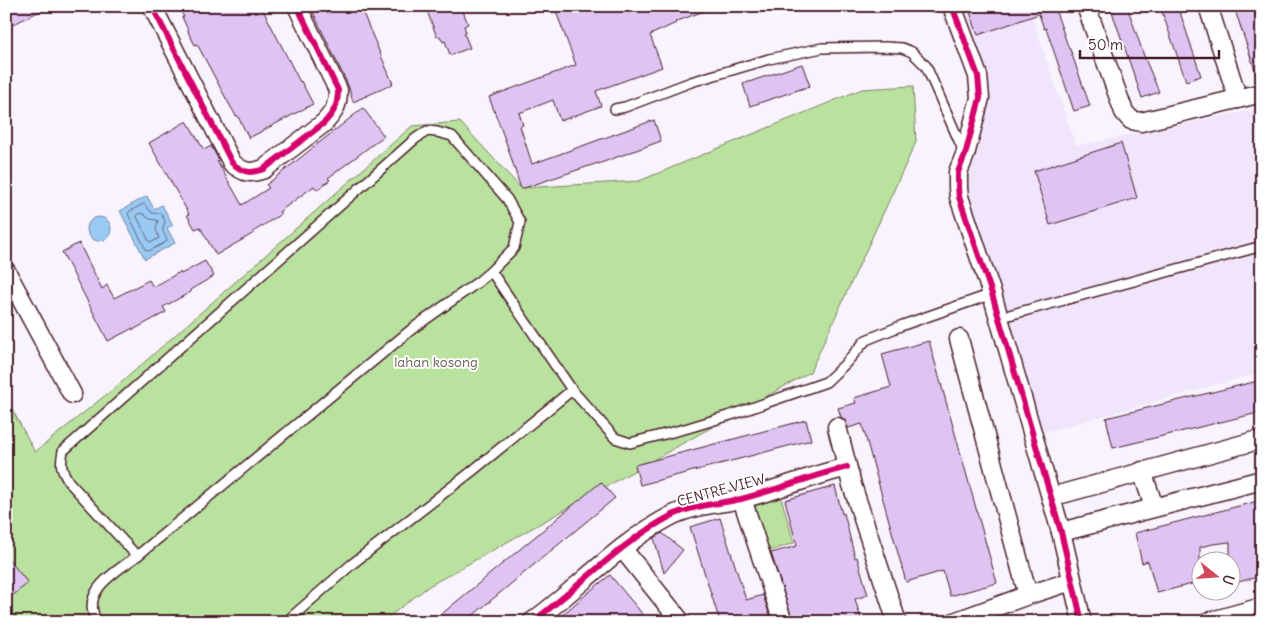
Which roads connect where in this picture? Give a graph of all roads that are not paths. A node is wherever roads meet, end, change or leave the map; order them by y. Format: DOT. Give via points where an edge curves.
graph roads {
  1 [pos="152,6"];
  2 [pos="297,6"];
  3 [pos="952,6"];
  4 [pos="1086,6"];
  5 [pos="1208,6"];
  6 [pos="1262,93"];
  7 [pos="1238,99"];
  8 [pos="615,109"];
  9 [pos="965,155"];
  10 [pos="1262,246"];
  11 [pos="6,271"];
  12 [pos="491,271"];
  13 [pos="992,294"];
  14 [pos="998,318"];
  15 [pos="959,339"];
  16 [pos="572,390"];
  17 [pos="72,394"];
  18 [pos="837,427"];
  19 [pos="1262,439"];
  20 [pos="847,467"];
  21 [pos="1142,471"];
  22 [pos="1262,480"];
  23 [pos="1050,498"];
  24 [pos="742,499"];
  25 [pos="1154,507"];
  26 [pos="1061,532"];
  27 [pos="622,548"];
  28 [pos="137,556"];
  29 [pos="1072,582"];
  30 [pos="1028,594"];
  31 [pos="1262,607"];
  32 [pos="541,619"];
  33 [pos="97,622"];
  34 [pos="286,622"];
  35 [pos="681,622"];
  36 [pos="783,622"];
  37 [pos="897,622"];
  38 [pos="954,622"];
  39 [pos="1082,622"];
  40 [pos="1208,622"];
  1 -- 2 [label="street" via="232,163 244,171 254,172 324,123 338,102 338,90"];
  3 -- 9 [label="street" via="978,76 980,98"];
  4 -- 7 [label="street" via="1124,112 1131,120 1141,122"];
  5 -- 7 [label="street"];
  6 -- 7 [label="street"];
  8 -- 9 [label="lane" via="691,82 778,57 822,48 902,48 912,52 926,66"];
  9 -- 13 [label="street" via="958,172 959,197"];
  10 -- 14 [label="lane"];
  11 -- 17 [label="street"];
  12 -- 16 [label="lane"];
  12 -- 28 [label="lane" via="412,329"];
  12 -- 28 [label="lane" via="514,248 520,222 507,199 452,136 427,131 63,450 62,472"];
  13 -- 14 [label="street"];
  13 -- 16 [label="lane" via="866,340 826,382 725,417 630,443 615,438"];
  14 -- 23 [label="street"];
  15 -- 30 [label="street"];
  16 -- 34 [label="lane" via="352,564"];
  18 -- 20 [label="street"];
  19 -- 21 [label="street"];
  20 -- 24 [label="street, CENTRE VIEW"];
  20 -- 37 [label="street"];
  21 -- 23 [label="street"];
  21 -- 25 [label="street"];
  22 -- 25 [label="street"];
  23 -- 26 [label="street"];
  24 -- 27 [label="street, CENTRE VIEW" via="673,515"];
  24 -- 36 [label="street, CENTRE VIEW"];
  25 -- 26 [label="street"];
  26 -- 29 [label="street"];
  27 -- 32 [label="street, CENTRE VIEW"];
  27 -- 35 [label="street"];
  28 -- 33 [label="lane" via="100,584 91,601"];
  29 -- 30 [label="street"];
  29 -- 39 [label="street"];
  30 -- 38 [label="street"];
  31 -- 40 [label="street"];
}
